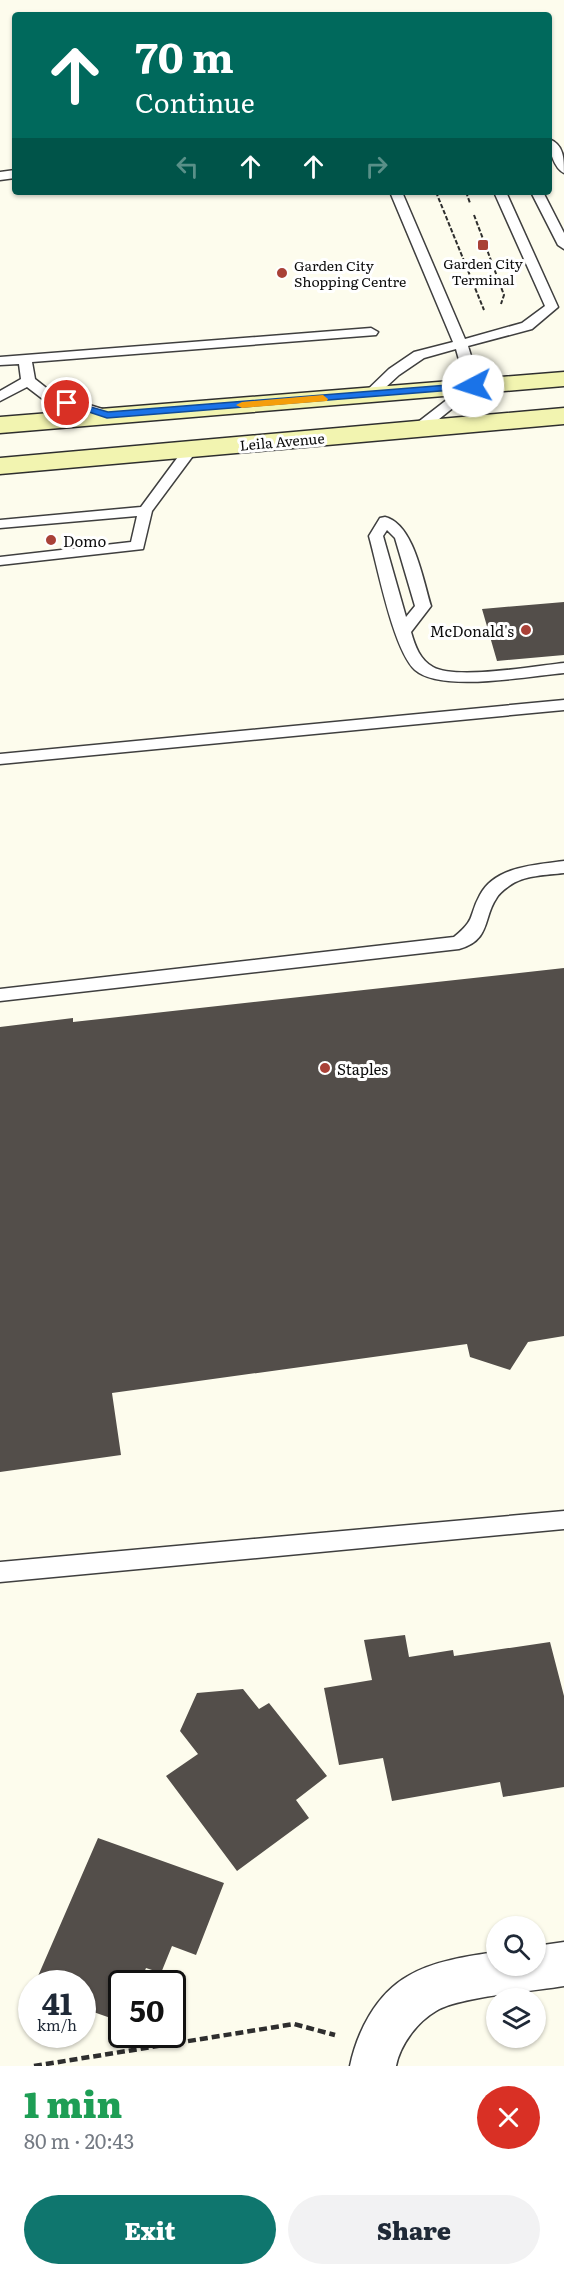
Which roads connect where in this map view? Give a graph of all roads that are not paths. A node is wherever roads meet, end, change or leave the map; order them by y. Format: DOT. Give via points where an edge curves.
graph roads {
  1 [pos="552,146"];
  2 [pos="563,168"];
  3 [pos="397,195"];
  4 [pos="501,195"];
  5 [pos="539,195"];
  6 [pos="564,245"];
  7 [pos="371,332"];
  8 [pos="460,345"];
  9 [pos="25,359"];
  10 [pos="0,361"];
  11 [pos="564,379"];
  12 [pos="28,381"];
  13 [pos="473,386"];
  14 [pos="369,395"];
  15 [pos="0,397"];
  16 [pos="107,415"];
  17 [pos="564,416"];
  18 [pos="0,424"];
  19 [pos="418,429"];
  20 [pos="191,449"];
  21 [pos="0,466"];
  22 [pos="145,511"];
  23 [pos="0,524"];
  24 [pos="0,561"];
  25 [pos="403,632"];
  26 [pos="564,668"];
  27 [pos="564,705"];
  28 [pos="0,759"];
  29 [pos="564,867"];
  30 [pos="0,995"];
  31 [pos="564,1520"];
  32 [pos="0,1572"];
  33 [pos="564,1964"];
  34 [pos="375,2056"];
  1 -- 2 [label="lane"];
  3 -- 8 [label="lane"];
  4 -- 8 [label="lane" via="552,307 527,326"];
  5 -- 6 [label="lane"];
  7 -- 9 [label="lane"];
  8 -- 13 [label="lane"];
  8 -- 14 [label="lane" via="418,355"];
  9 -- 10 [label="lane"];
  9 -- 12 [label="lane"];
  11 -- 13 [label="main road"];
  12 -- 15 [label="lane"];
  12 -- 16 [label="lane" via="50,397"];
  13 -- 14 [label="main road"];
  13 -- 19 [label="lane"];
  14 -- 16 [label="main road"];
  16 -- 18 [label="main road"];
  17 -- 19 [label="main road, Leila Avenue"];
  19 -- 20 [label="main road, Leila Avenue"];
  20 -- 21 [label="main road, Leila Avenue"];
  20 -- 22 [label="lane"];
  22 -- 23 [label="lane"];
  22 -- 24 [label="lane" via="138,546"];
  25 -- 25 [label="lane" via="423,606 402,537 385,521 376,536"];
  25 -- 26 [label="lane" via="416,663 426,672 441,676"];
  27 -- 28 [label="lane"];
  29 -- 30 [label="lane" via="527,872 505,880 489,896 478,927 459,943"];
  31 -- 32 [label="lane"];
  33 -- 34 [label="street" via="465,1979 423,1992 394,2019"];
}
